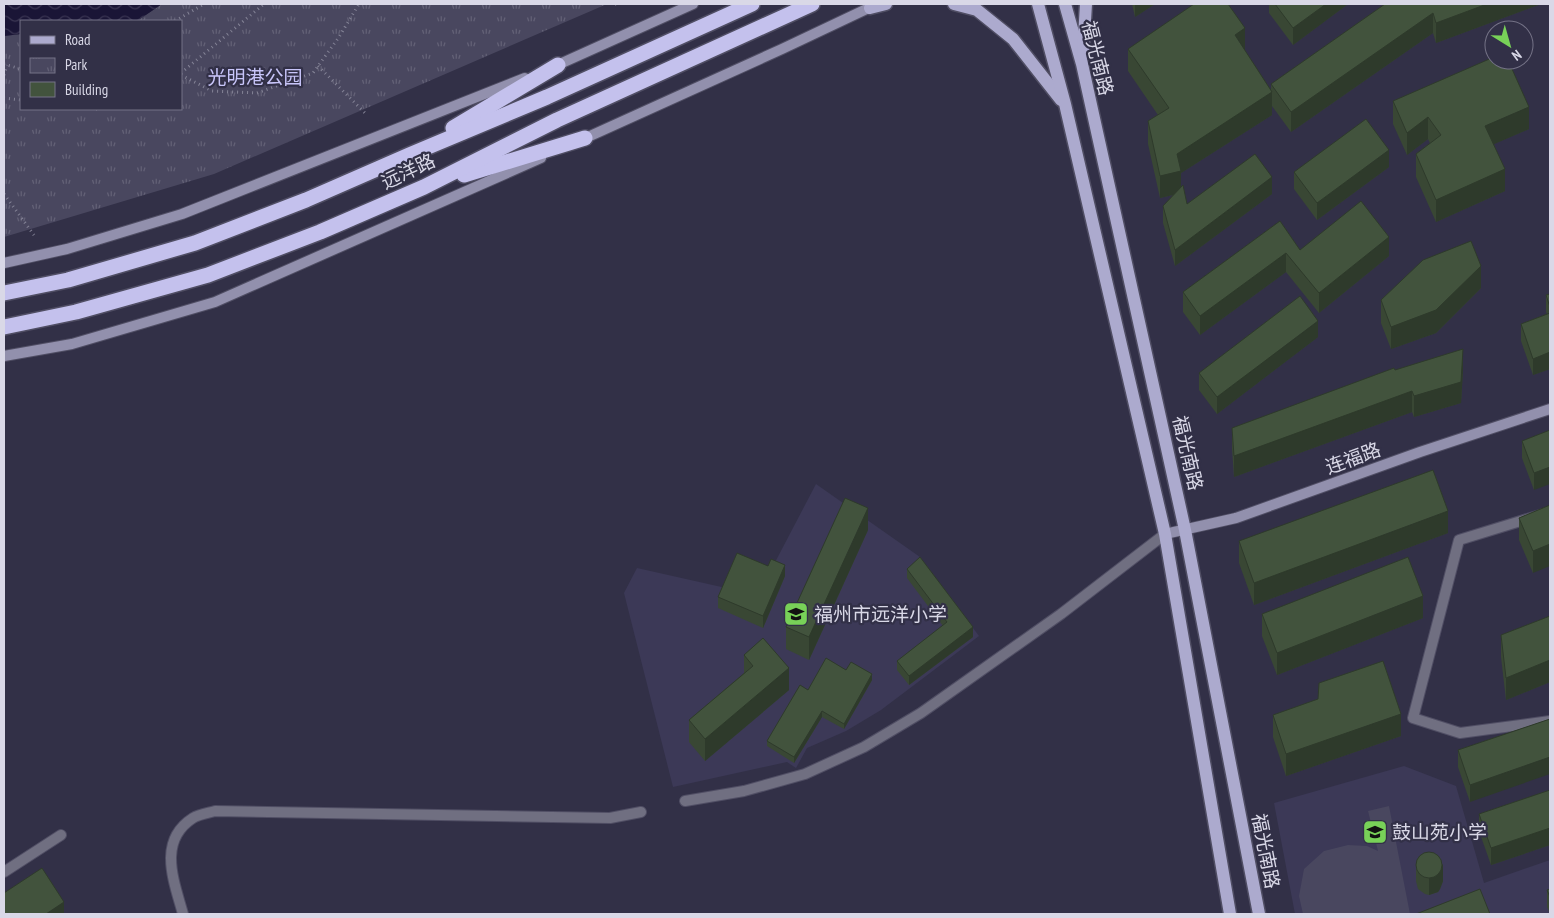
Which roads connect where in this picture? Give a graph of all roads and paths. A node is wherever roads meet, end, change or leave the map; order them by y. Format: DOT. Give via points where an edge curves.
graph roads {
  1 [pos="204,4"];
  2 [pos="264,4"];
  3 [pos="359,4"];
  4 [pos="693,4"];
  5 [pos="752,4"];
  6 [pos="812,4"];
  7 [pos="886,4"];
  8 [pos="954,4"];
  9 [pos="1038,4"];
  10 [pos="1065,4"];
  11 [pos="1086,4"];
  12 [pos="874,6"];
  13 [pos="177,20"];
  14 [pos="1082,64"];
  15 [pos="5,65"];
  16 [pos="558,65"];
  17 [pos="318,66"];
  18 [pos="20,69"];
  19 [pos="182,73"];
  20 [pos="4,75"];
  21 [pos="182,75"];
  22 [pos="4,98"];
  23 [pos="20,100"];
  24 [pos="1065,104"];
  25 [pos="367,115"];
  26 [pos="585,138"];
  27 [pos="409,155"];
  28 [pos="424,187"];
  29 [pos="4,194"];
  30 [pos="34,235"];
  31 [pos="4,263"];
  32 [pos="4,293"];
  33 [pos="4,327"];
  34 [pos="4,356"];
  35 [pos="1550,409"];
  36 [pos="1550,512"];
  37 [pos="1185,530"];
  38 [pos="1165,534"];
  39 [pos="1550,721"];
  40 [pos="685,801"];
  41 [pos="641,812"];
  42 [pos="61,835"];
  43 [pos="4,872"];
  44 [pos="182,914"];
  45 [pos="1230,914"];
  46 [pos="1259,914"];
  1 -- 13 [label="path"];
  2 -- 19 [label="path"];
  3 -- 17 [label="path"];
  4 -- 16 [label="main road"];
  5 -- 27 [label="highway, 远洋路" via="547,97"];
  6 -- 28 [label="highway, 远洋路" via="557,120"];
  7 -- 12 [label="main road"];
  8 -- 24 [label="main road" via="977,10 1013,39"];
  9 -- 24 [label="main road"];
  10 -- 14 [label="main road, 福光南路"];
  11 -- 14 [label="main road"];
  12 -- 26 [label="main road"];
  14 -- 37 [label="main road, 福光南路"];
  15 -- 18 [label="path"];
  15 -- 20 [label="path"];
  16 -- 27 [label="highway"];
  16 -- 31 [label="main road" via="182,214 67,249"];
  17 -- 21 [label="path" via="312,73 258,93 212,92"];
  17 -- 25 [label="path"];
  22 -- 23 [label="path"];
  24 -- 38 [label="main road"];
  26 -- 28 [label="highway"];
  26 -- 34 [label="main road" via="215,302 72,344"];
  27 -- 32 [label="highway, 远洋路" via="195,243 68,280"];
  28 -- 33 [label="highway, 远洋路" via="208,275 76,312"];
  29 -- 30 [label="path"];
  35 -- 37 [label="main road, 连福路" via="1236,518"];
  36 -- 39 [label="street" via="1459,540 1413,718 1460,734"];
  37 -- 38 [label="main road, 连福路"];
  37 -- 46 [label="main road, 福光南路"];
  38 -- 40 [label="street" via="1061,614 921,713 864,748 806,774 744,791"];
  38 -- 45 [label="main road"];
  41 -- 44 [label="street" via="610,818 215,811 194,817 178,831 171,849 171,869"];
  42 -- 43 [label="street"];
}
